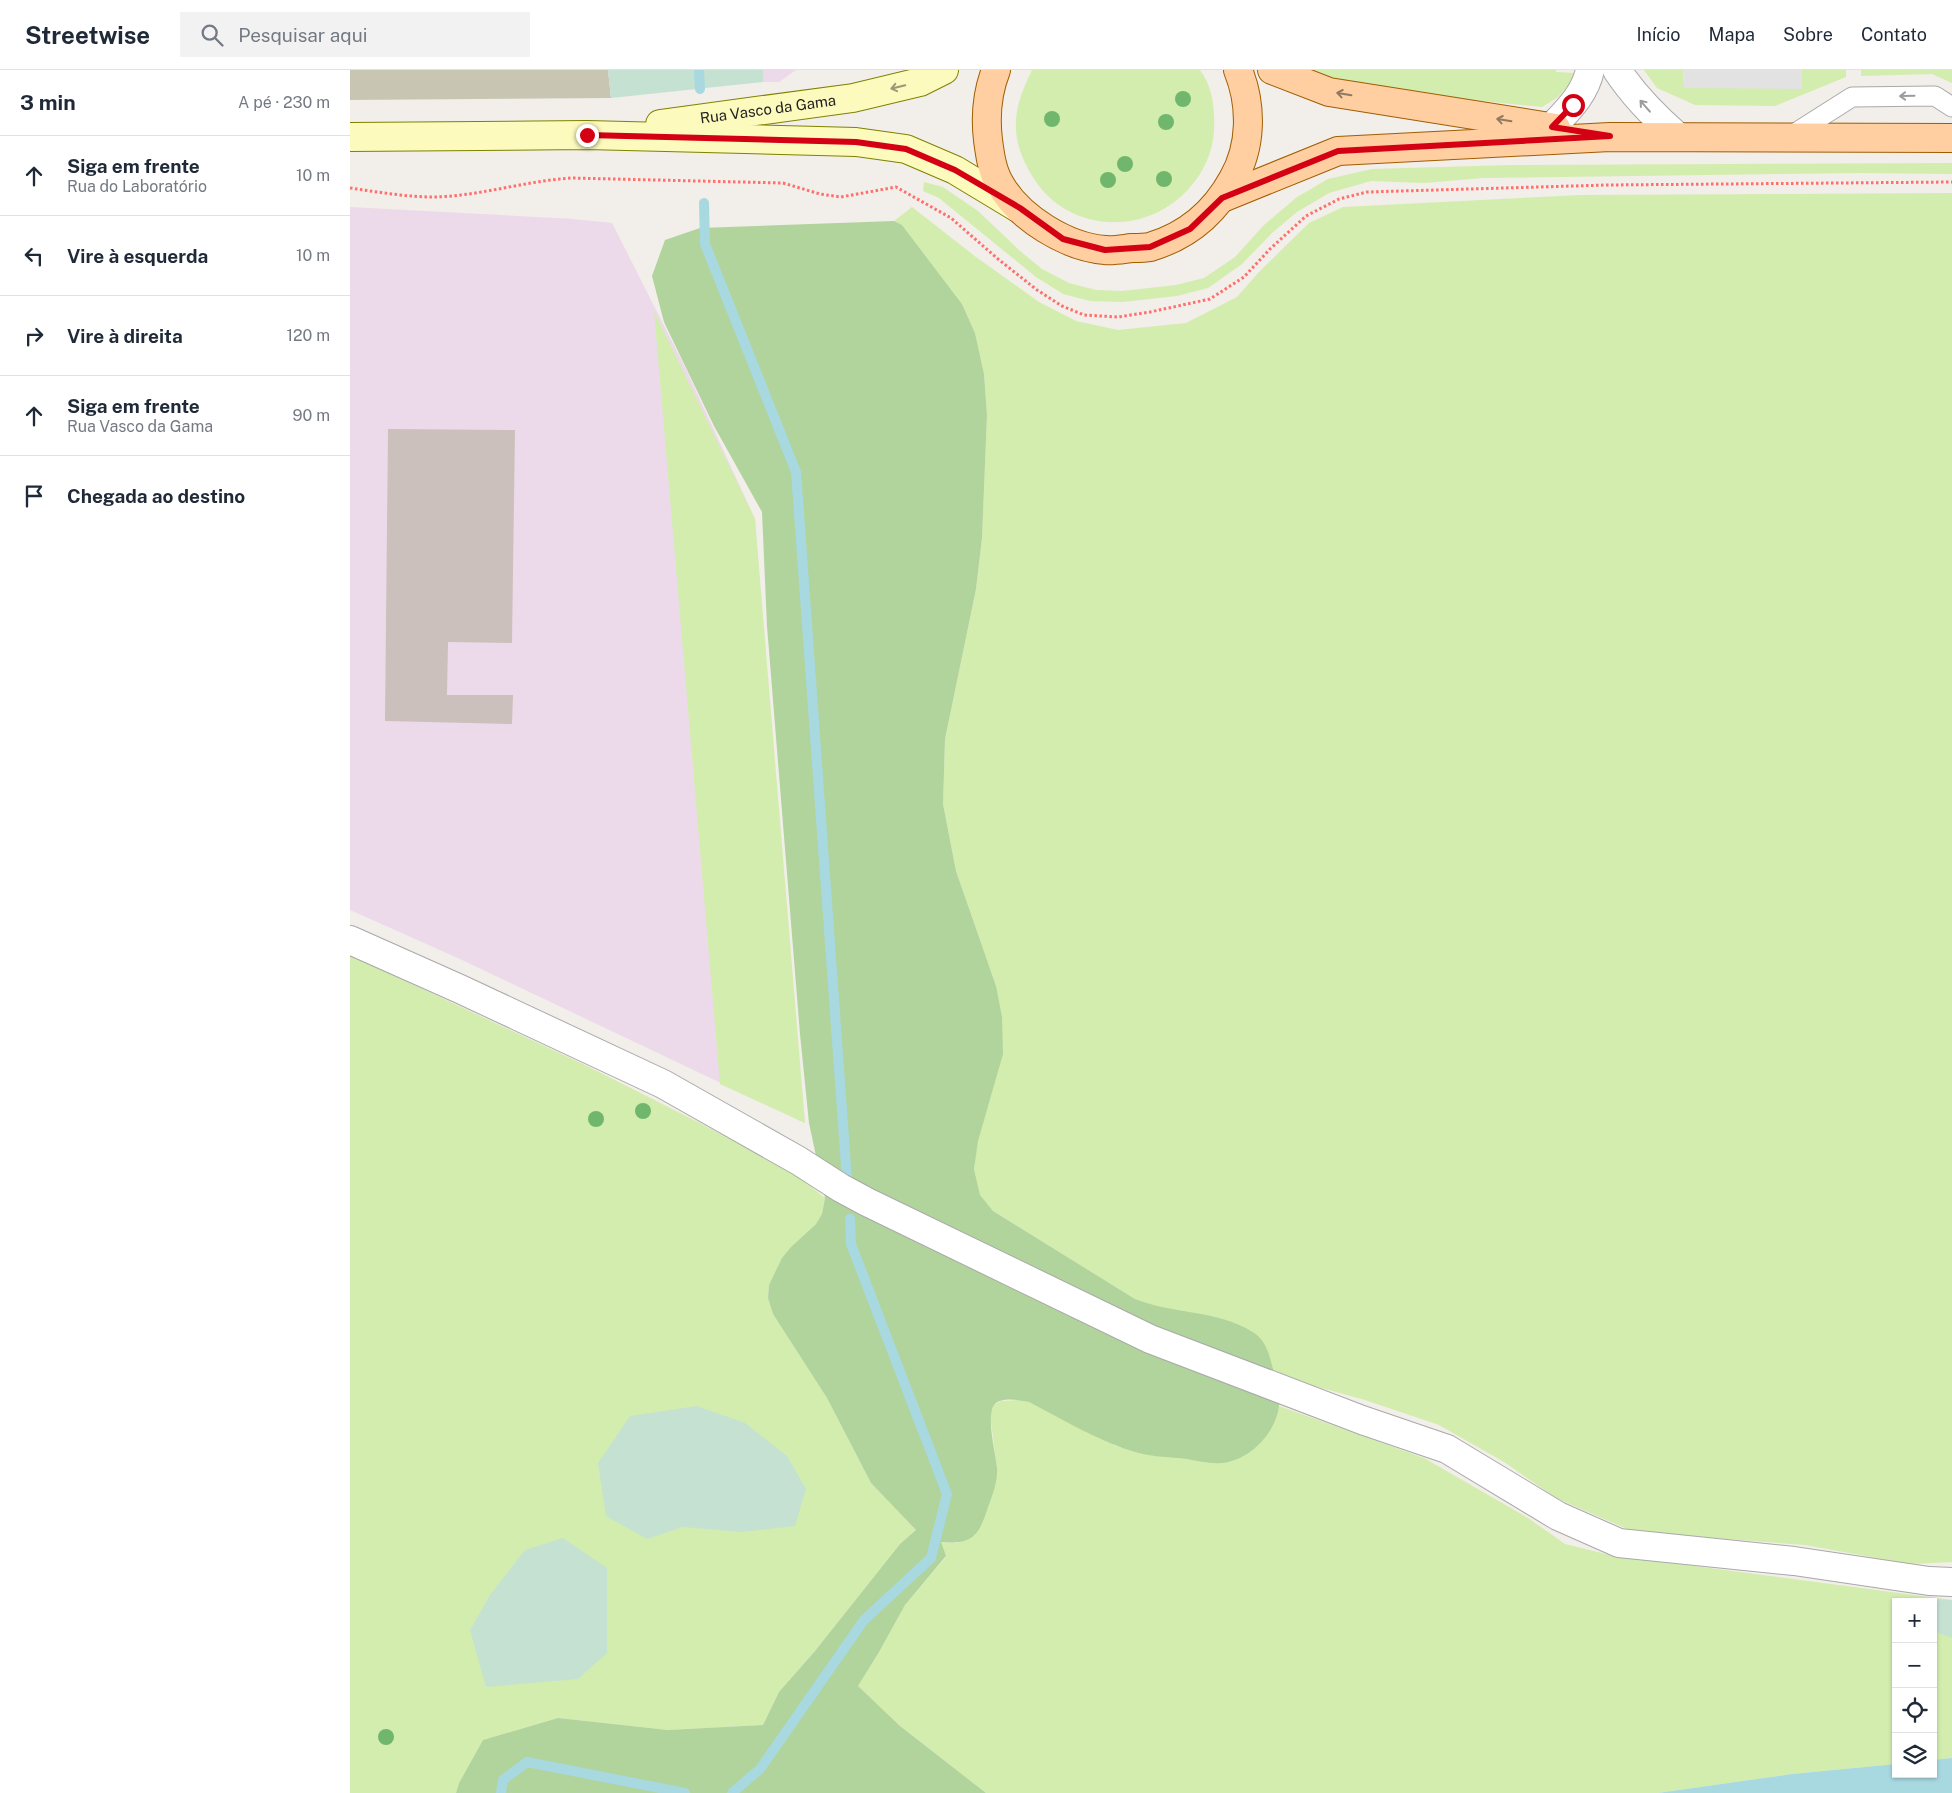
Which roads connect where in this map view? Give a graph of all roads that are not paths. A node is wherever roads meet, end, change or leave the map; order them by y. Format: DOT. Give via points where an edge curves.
graph roads {
  1 [pos="944,70"];
  2 [pos="996,70"];
  3 [pos="1238,70"];
  4 [pos="1272,70"];
  5 [pos="1590,70"];
  6 [pos="1617,70"];
  7 [pos="1952,107"];
  8 [pos="1552,127"];
  9 [pos="587,135"];
  10 [pos="1610,136"];
  11 [pos="350,137"];
  12 [pos="1678,137"];
  13 [pos="1789,137"];
  14 [pos="1952,138"];
  15 [pos="1222,198"];
  16 [pos="1020,208"];
  17 [pos="350,940"];
  18 [pos="1952,1582"];
  1 -- 9 [label="main road, Rua Vasco da Gama, one-way" via="920,82 852,98"];
  2 -- 16 [label="main road" via="989,87 985,119 990,159 1000,184"];
  3 -- 15 [label="main road" via="1246,89 1249,128 1241,165"];
  8 -- 4 [label="main road, one-way" via="1329,92"];
  5 -- 8 [label="street" via="1587,84"];
  12 -- 6 [label="street, one-way" via="1652,115"];
  7 -- 13 [label="lane, one-way" via="1935,96 1852,97"];
  8 -- 10 [label="main road"];
  9 -- 11 [label="main road, Rua Vasco da Gama"];
  9 -- 16 [label="main road, Rua Vasco da Gama" via="856,142 906,149 955,170"];
  10 -- 12 [label="main road"];
  10 -- 15 [label="main road" via="1338,151"];
  12 -- 13 [label="main road"];
  13 -- 14 [label="main road"];
  15 -- 16 [label="main road" via="1190,229 1150,247 1105,250 1063,239"];
  17 -- 18 [label="street" via="663,1084 867,1202 1150,1339 1447,1449 1558,1516 1619,1543 1794,1560"];
}
